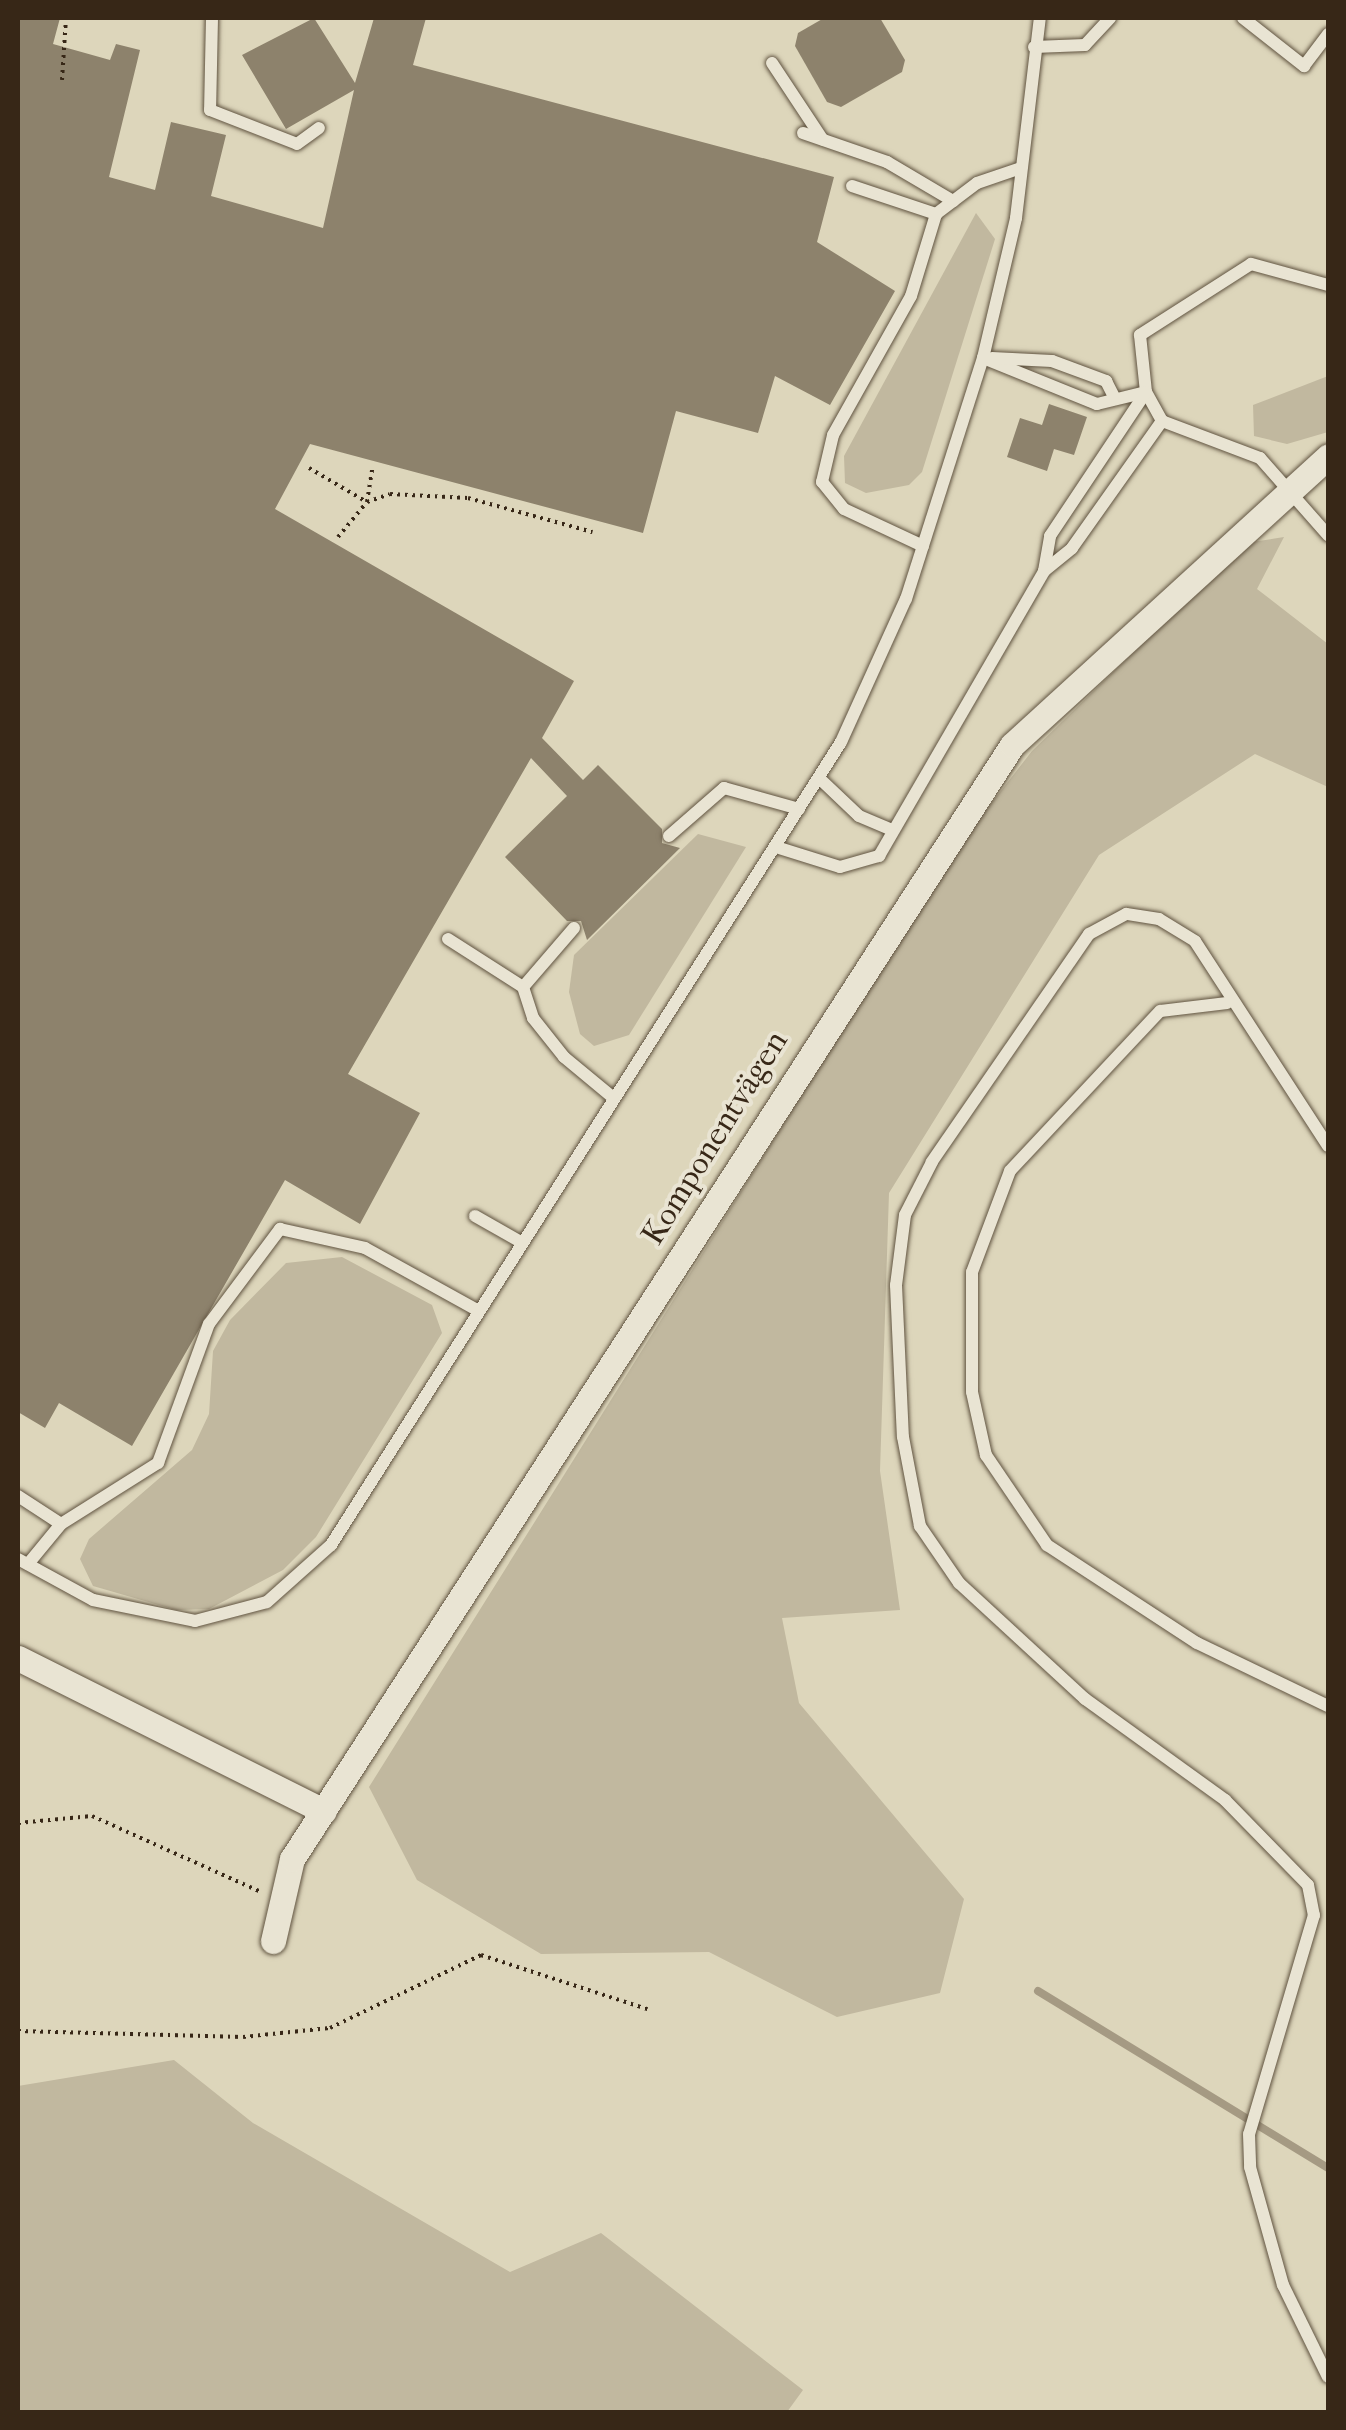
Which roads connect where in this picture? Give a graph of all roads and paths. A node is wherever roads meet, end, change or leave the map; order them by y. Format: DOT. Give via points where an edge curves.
graph roads {
  1 [pos="66,18"];
  2 [pos="212,18"];
  3 [pos="1040,18"];
  4 [pos="1110,18"];
  5 [pos="1243,18"];
  6 [pos="1328,34"];
  7 [pos="1034,47"];
  8 [pos="772,63"];
  9 [pos="62,80"];
  10 [pos="319,128"];
  11 [pos="803,134"];
  12 [pos="823,140"];
  13 [pos="1022,168"];
  14 [pos="852,186"];
  15 [pos="953,201"];
  16 [pos="936,214"];
  17 [pos="1328,284"];
  18 [pos="983,358"];
  19 [pos="1146,392"];
  20 [pos="1113,395"];
  21 [pos="1162,420"];
  22 [pos="1328,456"];
  23 [pos="373,466"];
  24 [pos="309,468"];
  25 [pos="1291,488"];
  26 [pos="366,502"];
  27 [pos="592,532"];
  28 [pos="1328,534"];
  29 [pos="338,538"];
  30 [pos="923,546"];
  31 [pos="1044,571"];
  32 [pos="820,778"];
  33 [pos="799,810"];
  34 [pos="890,829"];
  35 [pos="669,836"];
  36 [pos="776,847"];
  37 [pos="574,928"];
  38 [pos="448,938"];
  39 [pos="522,987"];
  40 [pos="1227,1003"];
  41 [pos="611,1096"];
  42 [pos="1328,1146"];
  43 [pos="475,1216"];
  44 [pos="518,1241"];
  45 [pos="475,1309"];
  46 [pos="18,1496"];
  47 [pos="61,1524"];
  48 [pos="23,1561"];
  49 [pos="18,1658"];
  50 [pos="1328,1706"];
  51 [pos="324,1811"];
  52 [pos="18,1823"];
  53 [pos="278,1899"];
  54 [pos="273,1941"];
  55 [pos="647,2009"];
  56 [pos="18,2031"];
  57 [pos="1328,2377"];
  1 -- 9 [label="path"];
  2 -- 10 [label="lane" via="210,110 297,144"];
  3 -- 7 [label="lane"];
  4 -- 7 [label="lane" via="1085,46"];
  5 -- 6 [label="lane" via="1304,66"];
  7 -- 13 [label="lane"];
  8 -- 12 [label="lane"];
  11 -- 12 [label="lane"];
  12 -- 15 [label="lane" via="888,162"];
  13 -- 15 [label="lane"];
  13 -- 18 [label="lane"];
  14 -- 16 [label="lane"];
  15 -- 16 [label="lane"];
  16 -- 30 [label="lane" via="912,296 833,435 822,482 844,509"];
  17 -- 19 [label="lane" via="1268,264 1231,274 1140,335"];
  18 -- 20 [label="lane" via="1097,404"];
  18 -- 20 [label="lane" via="1052,361 1106,381"];
  18 -- 30 [label="lane"];
  19 -- 20 [label="lane"];
  19 -- 21 [label="lane"];
  19 -- 31 [label="lane" via="1050,536"];
  21 -- 25 [label="lane" via="1260,458"];
  21 -- 31 [label="lane" via="1072,548"];
  22 -- 25 [label="street, Komponentvägen"];
  23 -- 26 [label="path"];
  24 -- 26 [label="path"];
  25 -- 28 [label="lane"];
  25 -- 51 [label="street, Komponentvägen" via="1012,745"];
  26 -- 27 [label="path" via="390,494 468,498"];
  26 -- 29 [label="path"];
  30 -- 32 [label="lane"];
  31 -- 34 [label="lane"];
  32 -- 33 [label="lane"];
  32 -- 34 [label="lane" via="859,816"];
  33 -- 35 [label="lane" via="724,788"];
  33 -- 36 [label="lane"];
  34 -- 36 [label="lane" via="879,856 840,867"];
  36 -- 41 [label="lane"];
  37 -- 39 [label="lane"];
  38 -- 39 [label="lane"];
  39 -- 41 [label="lane" via="533,1018 564,1056"];
  40 -- 42 [label="lane"];
  40 -- 50 [label="lane" via="1160,1011 1010,1171 972,1272 972,1392 986,1454 1047,1545 1197,1643"];
  40 -- 57 [label="lane" via="1195,941 1159,919 1126,914 1089,934 972,1098 905,1215 896,1285 903,1436 920,1526 959,1583 1085,1699 1225,1800 1308,1884 1314,1914 1250,2150 1283,2286"];
  41 -- 44 [label="lane"];
  43 -- 44 [label="lane"];
  44 -- 45 [label="lane"];
  45 -- 47 [label="lane" via="365,1248 280,1229 209,1324 158,1463"];
  45 -- 48 [label="lane" via="331,1544 267,1602 231,1617 143,1618"];
  46 -- 47 [label="lane"];
  47 -- 48 [label="lane"];
  49 -- 51 [label="street"];
  51 -- 53 [label="street, Komponentvägen"];
  52 -- 53 [label="path" via="92,1816"];
  53 -- 54 [label="street, Komponentvägen"];
  55 -- 56 [label="path" via="480,1956 330,2028 243,2037"];
}
